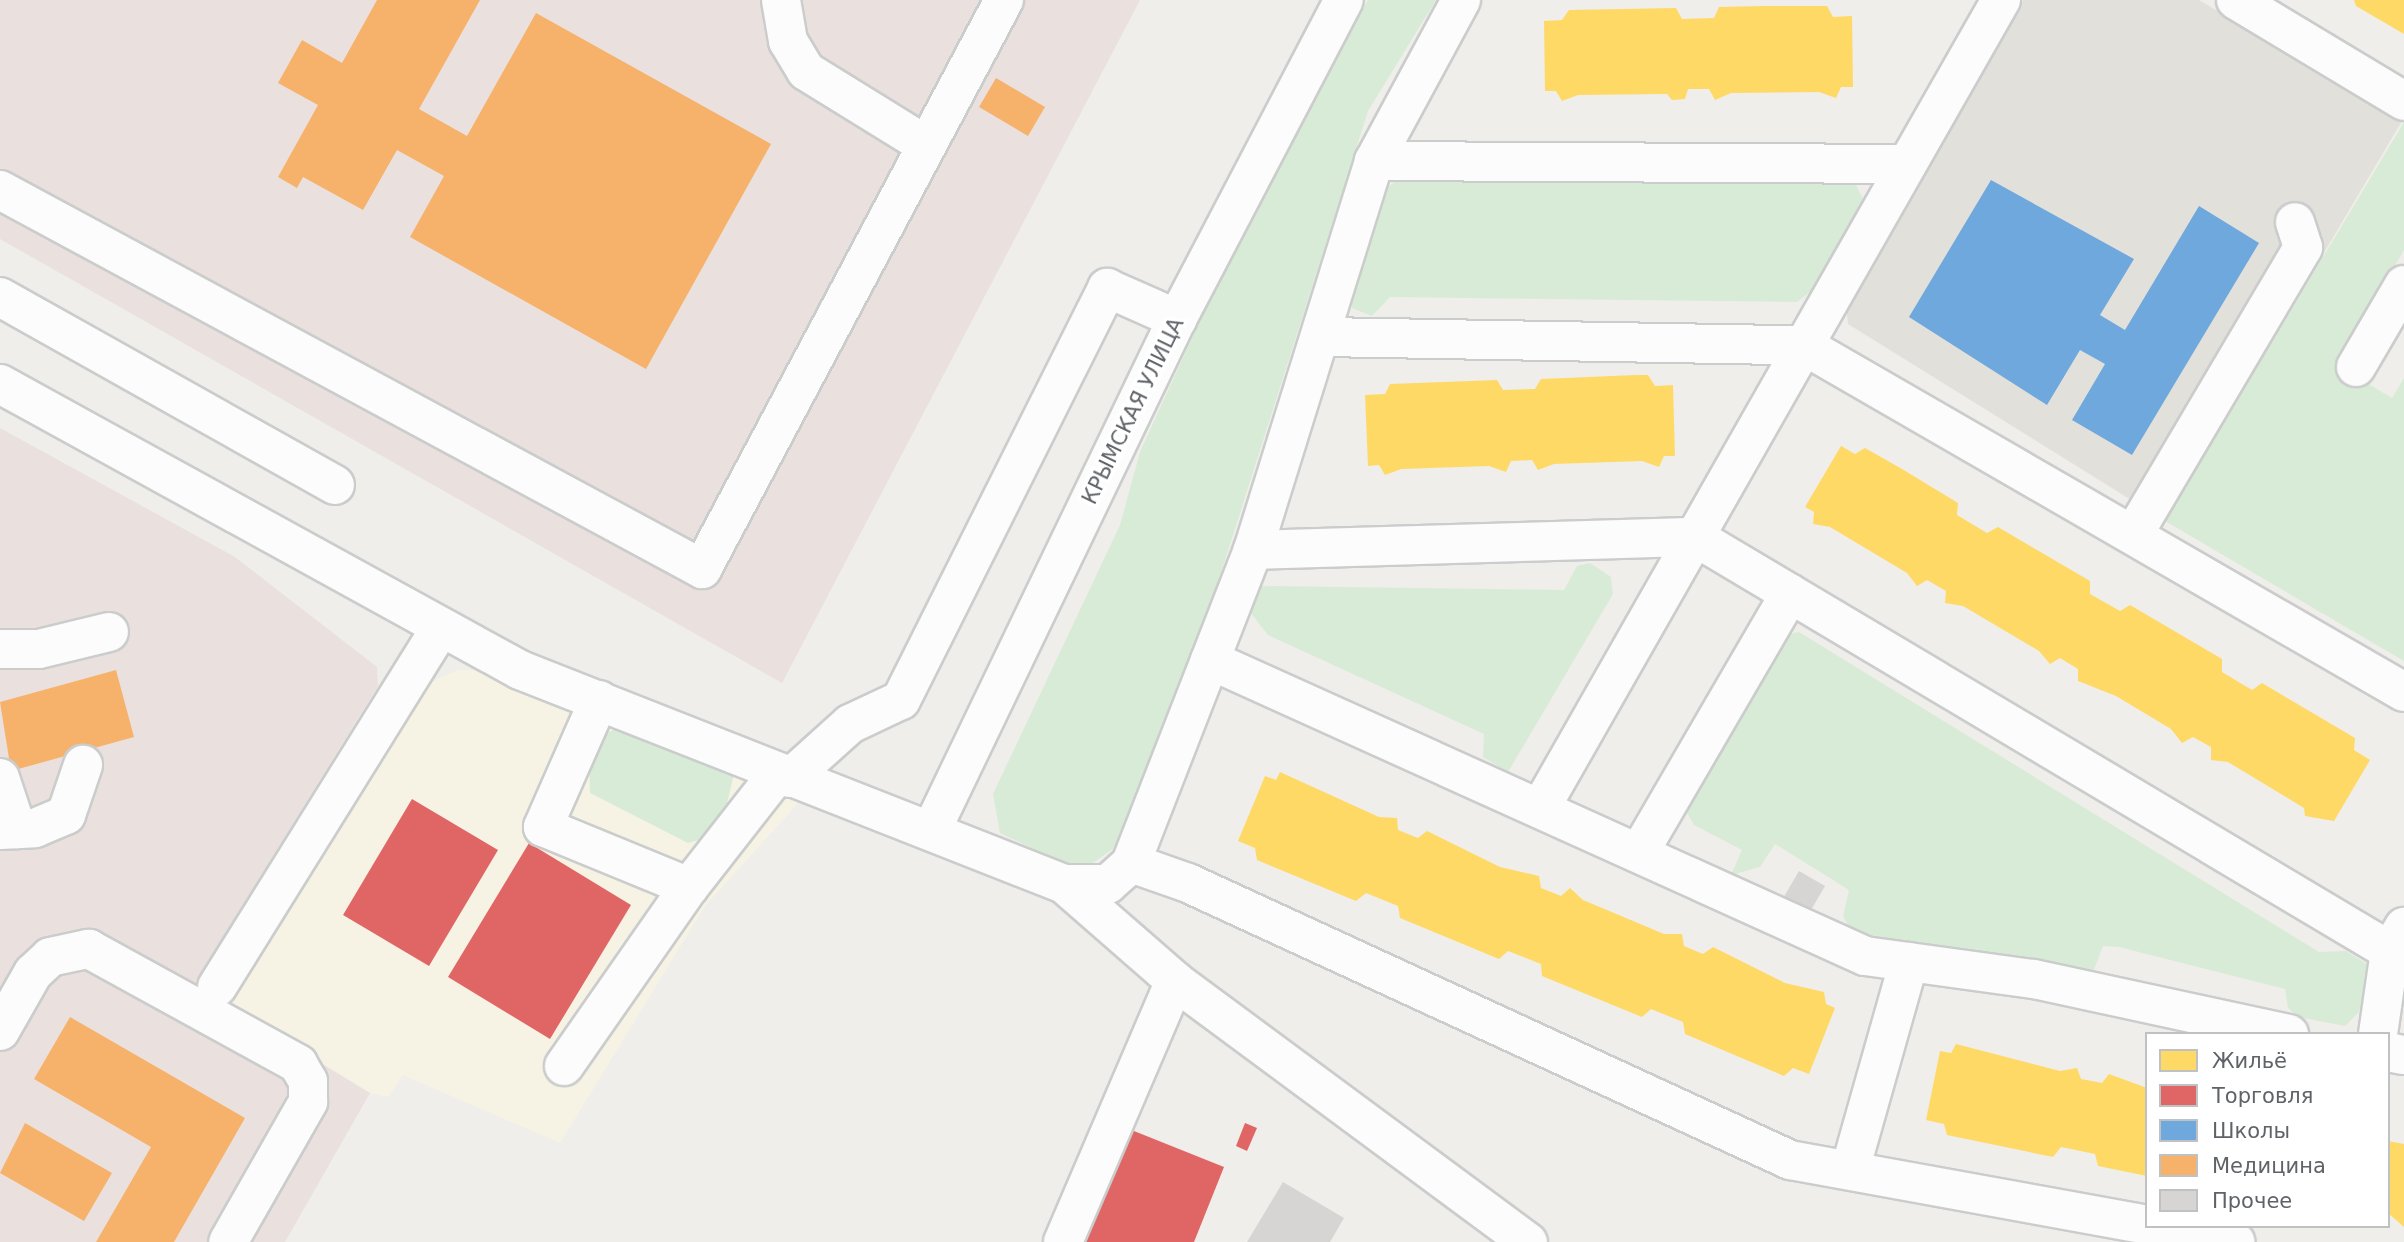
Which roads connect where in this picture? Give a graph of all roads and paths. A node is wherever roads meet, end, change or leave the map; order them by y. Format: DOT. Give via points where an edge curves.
graph roads {
  1 [pos="780,0"];
  2 [pos="1004,0"];
  3 [pos="1344,0"];
  4 [pos="1461,0"];
  5 [pos="2001,0"];
  6 [pos="2236,0"];
  7 [pos="2404,101"];
  8 [pos="926,145"];
  9 [pos="1374,161"];
  10 [pos="1907,163"];
  11 [pos="0,190"];
  12 [pos="2295,222"];
  13 [pos="2404,285"];
  14 [pos="0,298"];
  15 [pos="1178,319"];
  16 [pos="1322,337"];
  17 [pos="1803,345"];
  18 [pos="2356,368"];
  19 [pos="0,384"];
  20 [pos="335,485"];
  21 [pos="2133,535"];
  22 [pos="1695,537"];
  23 [pos="1253,550"];
  24 [pos="1790,593"];
  25 [pos="439,631"];
  26 [pos="109,632"];
  27 [pos="0,649"];
  28 [pos="1210,660"];
  29 [pos="2404,692"];
  30 [pos="599,700"];
  31 [pos="83,765"];
  32 [pos="784,776"];
  33 [pos="0,778"];
  34 [pos="1541,807"];
  35 [pos="933,827"];
  36 [pos="8,830"];
  37 [pos="1640,851"];
  38 [pos="1131,863"];
  39 [pos="1064,884"];
  40 [pos="689,887"];
  41 [pos="2397,939"];
  42 [pos="1909,962"];
  43 [pos="1175,981"];
  44 [pos="216,987"];
  45 [pos="0,1031"];
  46 [pos="2280,1032"];
  47 [pos="2378,1032"];
  48 [pos="564,1066"];
  49 [pos="1850,1170"];
  50 [pos="2145,1225"];
  51 [pos="2160,1228"];
  52 [pos="228,1242"];
  53 [pos="1063,1242"];
  54 [pos="1528,1242"];
  55 [pos="2236,1242"];
  1 -- 8 [label="street" via="788,41 806,71"];
  2 -- 8 [label="street"];
  3 -- 15 [label="street, КРЫМСКАЯ УЛИЦА"];
  4 -- 9 [label="street"];
  5 -- 10 [label="street"];
  6 -- 7 [label="street"];
  8 -- 11 [label="street" via="702,569"];
  9 -- 10 [label="street"];
  9 -- 16 [label="street"];
  10 -- 17 [label="street"];
  12 -- 21 [label="street" via="2303,247"];
  13 -- 18 [label="street"];
  14 -- 20 [label="street"];
  15 -- 32 [label="street" via="1107,288 901,700 850,724"];
  15 -- 35 [label="street, КРЫМСКАЯ УЛИЦА"];
  16 -- 17 [label="street"];
  16 -- 23 [label="street"];
  17 -- 21 [label="street"];
  17 -- 22 [label="street"];
  19 -- 25 [label="street"];
  21 -- 29 [label="street"];
  22 -- 23 [label="street"];
  22 -- 24 [label="street"];
  22 -- 34 [label="street"];
  23 -- 28 [label="street"];
  24 -- 37 [label="street"];
  24 -- 41 [label="street"];
  25 -- 30 [label="street"];
  25 -- 44 [label="street"];
  26 -- 27 [label="street" via="30,651"];
  28 -- 34 [label="street"];
  28 -- 38 [label="street"];
  30 -- 32 [label="street"];
  30 -- 40 [label="street" via="543,827"];
  31 -- 36 [label="street" via="66,816"];
  32 -- 35 [label="street"];
  32 -- 40 [label="street"];
  33 -- 36 [label="street"];
  34 -- 37 [label="street"];
  35 -- 39 [label="street"];
  37 -- 42 [label="street" via="1865,956"];
  38 -- 39 [label="street" via="1108,884"];
  38 -- 49 [label="street" via="1188,883 1790,1160"];
  39 -- 43 [label="street"];
  40 -- 48 [label="street"];
  41 -- 47 [label="street"];
  42 -- 46 [label="street" via="2034,979"];
  42 -- 49 [label="street"];
  43 -- 53 [label="street"];
  43 -- 54 [label="street"];
  45 -- 52 [label="street" via="33,973 50,957 89,949 298,1064 308,1081 308,1102"];
  49 -- 50 [label="street"];
  51 -- 55 [label="street"];
}
